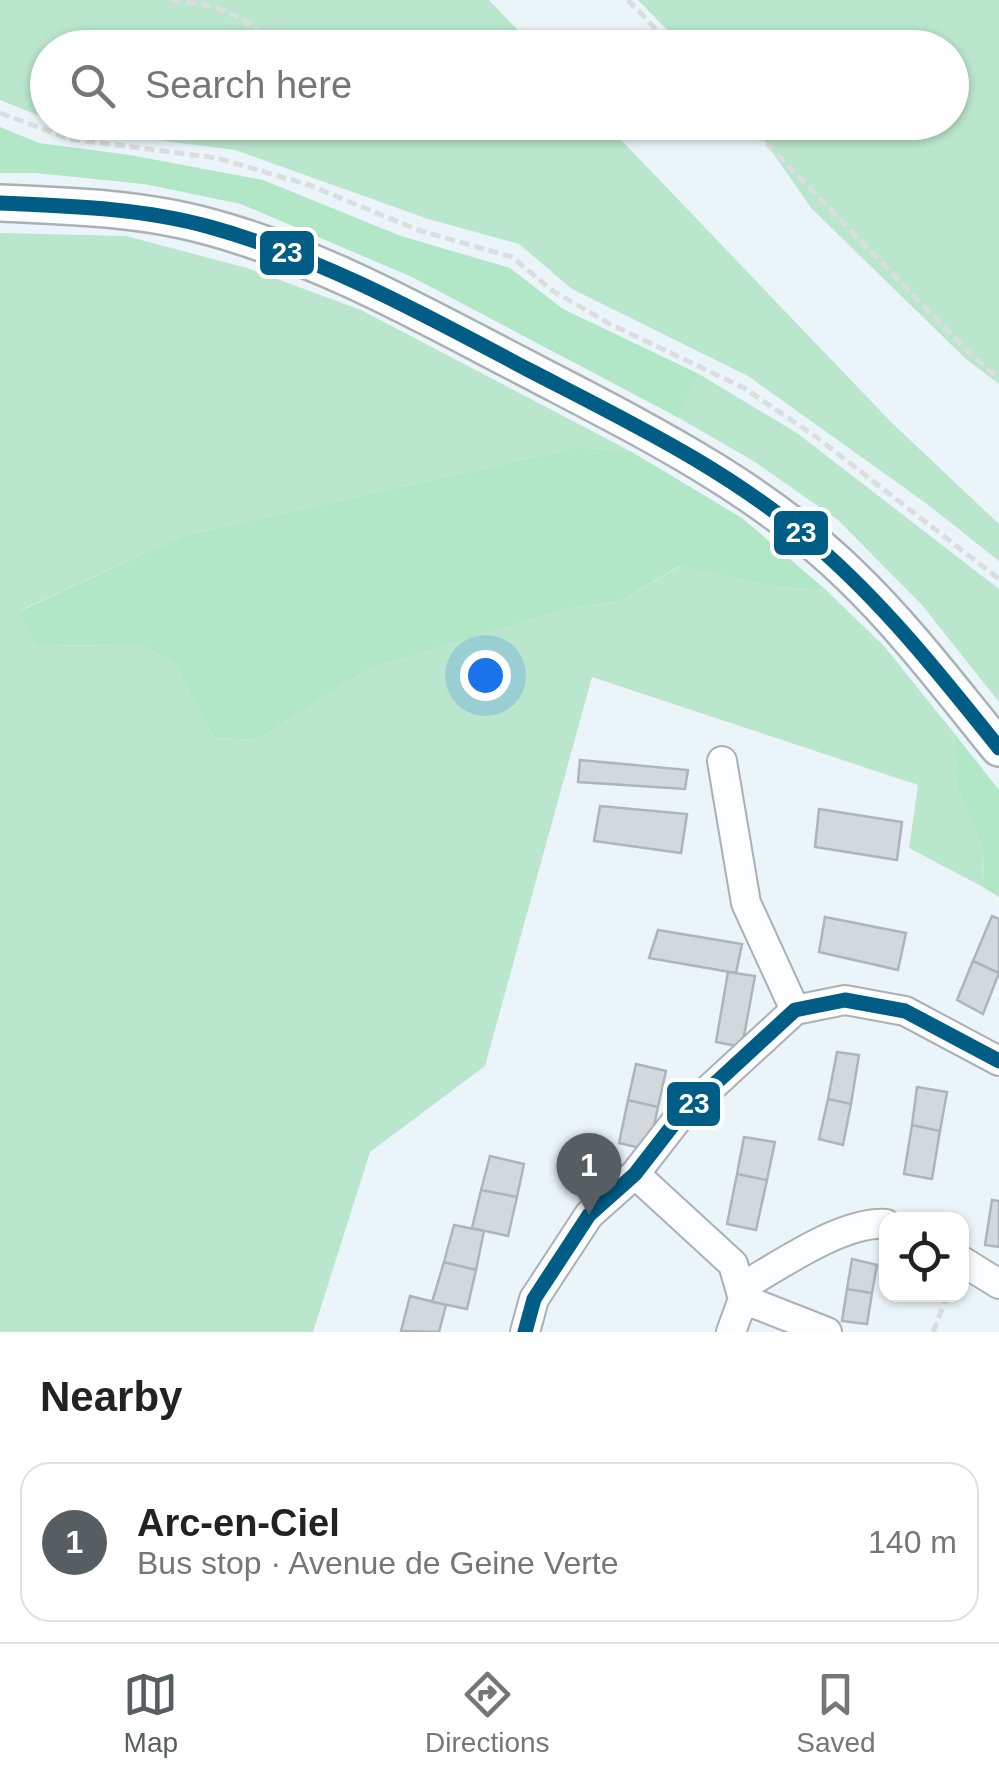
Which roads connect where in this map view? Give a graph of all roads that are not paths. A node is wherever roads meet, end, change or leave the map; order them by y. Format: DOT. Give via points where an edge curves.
graph roads {
  1 [pos="0,202"];
  2 [pos="999,748"];
  3 [pos="722,761"];
  4 [pos="795,1010"];
  5 [pos="999,1062"];
  6 [pos="635,1174"];
  7 [pos="879,1224"];
  8 [pos="969,1265"];
  9 [pos="999,1284"];
  10 [pos="741,1293"];
  11 [pos="525,1332"];
  12 [pos="731,1332"];
  13 [pos="827,1332"];
  1 -- 2 [label="main road" via="148,214 280,250 407,306 668,442 757,498 851,576"];
  3 -- 4 [label="street" via="746,903"];
  4 -- 5 [label="street" via="845,1000 905,1010"];
  4 -- 6 [label="street" via="680,1116"];
  6 -- 10 [label="street" via="733,1264"];
  6 -- 11 [label="street" via="589,1215 534,1298"];
  7 -- 10 [label="street" via="828,1240"];
  8 -- 9 [label="street"];
  10 -- 12 [label="street"];
  10 -- 13 [label="street"];
}
